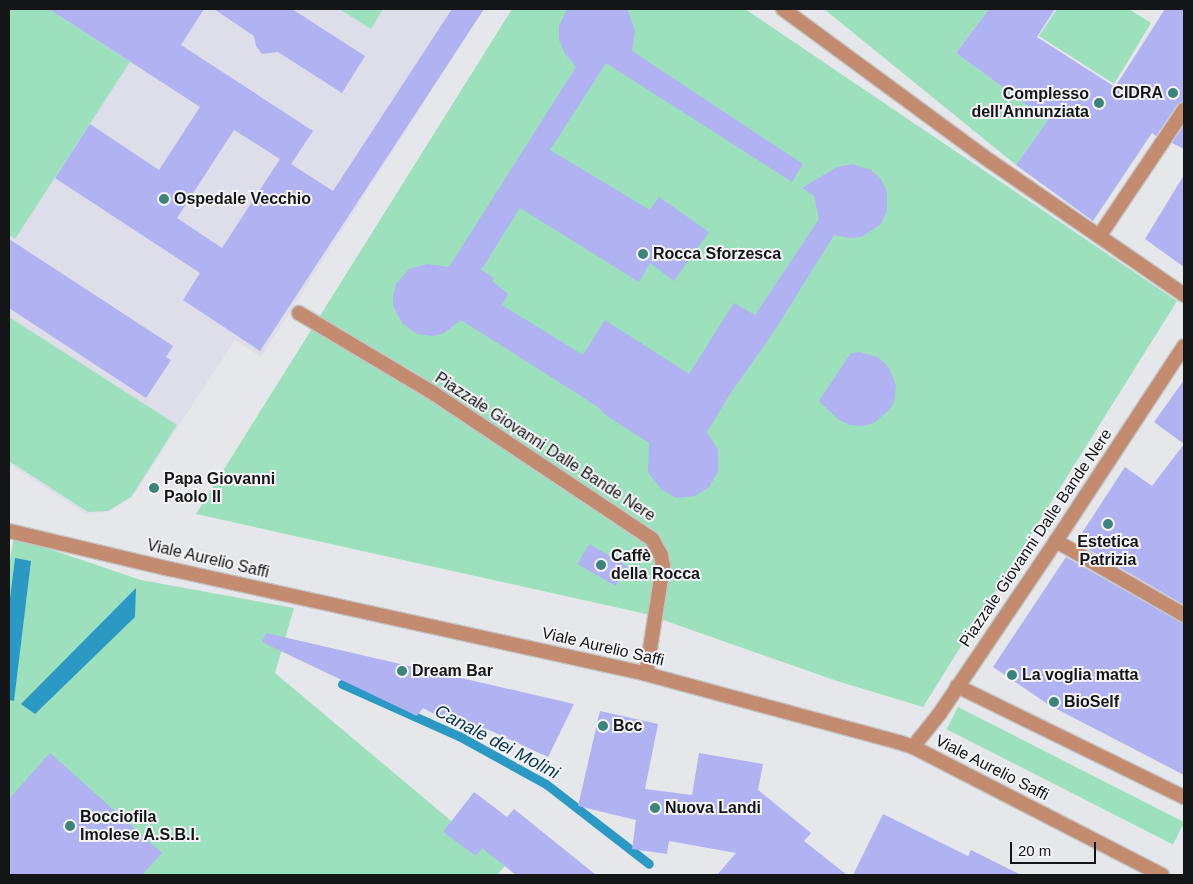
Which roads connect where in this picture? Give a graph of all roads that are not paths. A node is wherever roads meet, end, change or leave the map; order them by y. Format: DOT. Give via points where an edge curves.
graph roads {
  1 [pos="783,9"];
  2 [pos="1184,110"];
  3 [pos="1100,235"];
  4 [pos="1184,295"];
  5 [pos="299,313"];
  6 [pos="1184,346"];
  7 [pos="9,531"];
  8 [pos="1056,541"];
  9 [pos="1184,615"];
  10 [pos="646,674"];
  11 [pos="957,686"];
  12 [pos="913,747"];
  13 [pos="1184,797"];
  14 [pos="1162,875"];
  1 -- 3 [label="street" via="990,161"];
  2 -- 3 [label="street"];
  3 -- 4 [label="street"];
  5 -- 10 [label="street, Piazzale Giovanni Dalle Bande Nere" via="433,393 652,539 663,566"];
  6 -- 8 [label="street, Piazzale Giovanni Dalle Bande Nere"];
  7 -- 10 [label="street, Viale Aurelio Saffi"];
  8 -- 9 [label="street"];
  8 -- 11 [label="street, Piazzale Giovanni Dalle Bande Nere"];
  10 -- 12 [label="street, Viale Aurelio Saffi"];
  11 -- 12 [label="street, Piazzale Giovanni Dalle Bande Nere"];
  11 -- 13 [label="street"];
  12 -- 14 [label="street, Viale Aurelio Saffi"];
}
